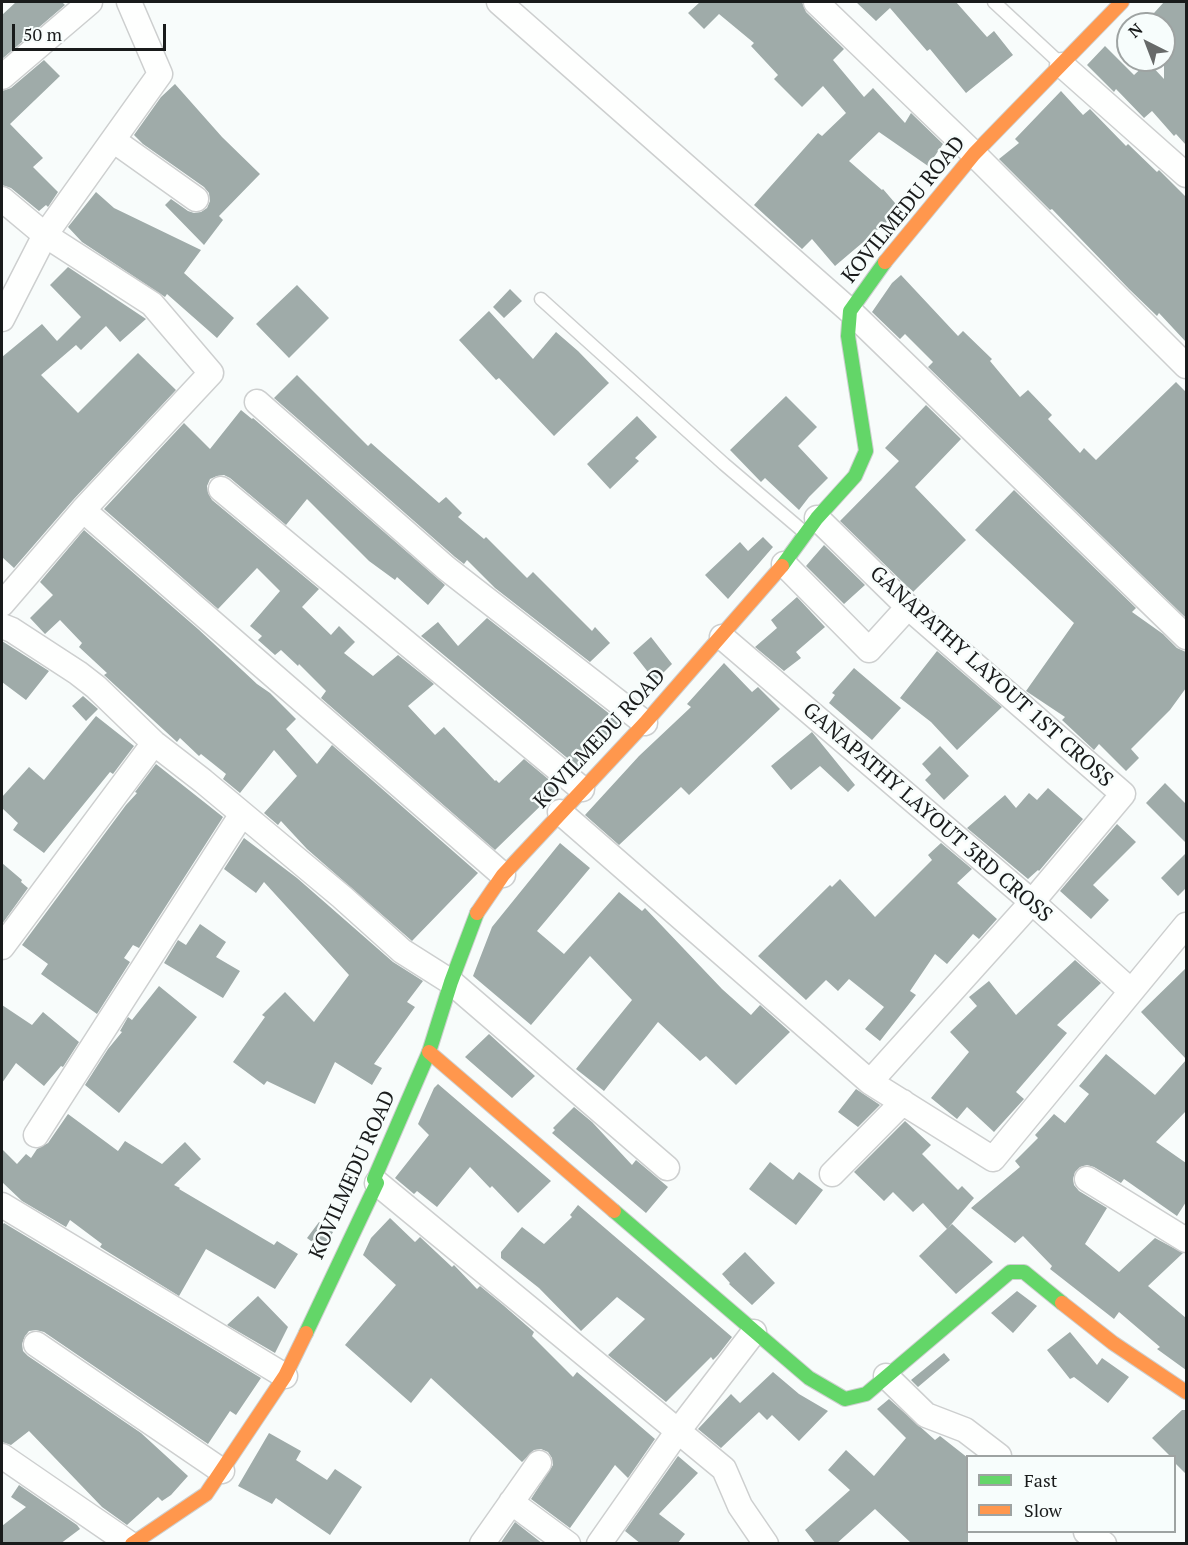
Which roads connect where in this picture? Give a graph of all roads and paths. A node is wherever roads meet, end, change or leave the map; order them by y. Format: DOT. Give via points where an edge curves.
graph roads {
  1 [pos="90,2"];
  2 [pos="129,2"];
  3 [pos="499,2"];
  4 [pos="816,2"];
  5 [pos="994,2"];
  6 [pos="1111,5"];
  7 [pos="1062,65"];
  8 [pos="2,77"];
  9 [pos="113,140"];
  10 [pos="974,154"];
  11 [pos="1186,175"];
  12 [pos="2,199"];
  13 [pos="196,199"];
  14 [pos="45,235"];
  15 [pos="541,299"];
  16 [pos="850,311"];
  17 [pos="2,319"];
  18 [pos="1186,366"];
  19 [pos="257,402"];
  20 [pos="221,489"];
  21 [pos="83,510"];
  22 [pos="811,526"];
  23 [pos="784,564"];
  24 [pos="2,604"];
  25 [pos="908,607"];
  26 [pos="2,626"];
  27 [pos="722,637"];
  28 [pos="1186,637"];
  29 [pos="645,723"];
  30 [pos="154,743"];
  31 [pos="582,789"];
  32 [pos="560,812"];
  33 [pos="242,814"];
  34 [pos="502,875"];
  35 [pos="1032,902"];
  36 [pos="1186,925"];
  37 [pos="2,947"];
  38 [pos="451,982"];
  39 [pos="1131,991"];
  40 [pos="429,1052"];
  41 [pos="870,1082"];
  42 [pos="903,1102"];
  43 [pos="36,1135"];
  44 [pos="668,1168"];
  45 [pos="832,1174"];
  46 [pos="1087,1179"];
  47 [pos="377,1183"];
  48 [pos="2,1205"];
  49 [pos="1186,1240"];
  50 [pos="754,1332"];
  51 [pos="36,1344"];
  52 [pos="285,1376"];
  53 [pos="886,1376"];
  54 [pos="1186,1392"];
  55 [pos="678,1431"];
  56 [pos="998,1455"];
  57 [pos="2,1456"];
  58 [pos="539,1463"];
  59 [pos="222,1471"];
  60 [pos="511,1502"];
  61 [pos="1088,1533"];
  62 [pos="131,1544"];
  63 [pos="482,1544"];
  64 [pos="568,1544"];
  65 [pos="599,1544"];
  66 [pos="766,1544"];
  67 [pos="1104,1544"];
  1 -- 8 [label="street"];
  2 -- 9 [label="street" via="160,74"];
  3 -- 16 [label="street"];
  4 -- 10 [label="street"];
  5 -- 7 [label="lane"];
  6 -- 7 [label="street, KOVILMEDU ROAD"];
  7 -- 10 [label="street, KOVILMEDU ROAD"];
  7 -- 11 [label="street"];
  9 -- 13 [label="street"];
  9 -- 14 [label="street"];
  10 -- 16 [label="street, KOVILMEDU ROAD"];
  10 -- 18 [label="street"];
  12 -- 14 [label="street"];
  14 -- 17 [label="street"];
  14 -- 21 [label="street" via="152,304 211,373"];
  15 -- 22 [label="lane" via="716,457"];
  16 -- 22 [label="street, KOVILMEDU ROAD" via="848,336 866,451 855,476"];
  16 -- 28 [label="street"];
  19 -- 29 [label="street" via="446,568"];
  20 -- 31 [label="street"];
  21 -- 24 [label="street"];
  21 -- 34 [label="street"];
  22 -- 23 [label="street, KOVILMEDU ROAD"];
  22 -- 25 [label="street, GANAPATHY LAYOUT 1ST CROSS"];
  23 -- 25 [label="street" via="869,650"];
  23 -- 27 [label="street, KOVILMEDU ROAD"];
  25 -- 35 [label="street, GANAPATHY LAYOUT 1ST CROSS" via="1123,794"];
  26 -- 30 [label="street" via="78,673"];
  27 -- 29 [label="street, KOVILMEDU ROAD"];
  27 -- 35 [label="street, GANAPATHY LAYOUT 3RD CROSS"];
  29 -- 31 [label="street, KOVILMEDU ROAD"];
  30 -- 33 [label="street"];
  30 -- 37 [label="street"];
  31 -- 32 [label="street, KOVILMEDU ROAD"];
  32 -- 34 [label="street, KOVILMEDU ROAD"];
  32 -- 41 [label="street"];
  33 -- 38 [label="street" via="402,951"];
  33 -- 43 [label="street"];
  34 -- 38 [label="street, KOVILMEDU ROAD" via="479,909"];
  35 -- 39 [label="street, GANAPATHY LAYOUT 3RD CROSS"];
  35 -- 41 [label="street, GANAPATHY LAYOUT 1ST CROSS"];
  36 -- 39 [label="street"];
  38 -- 40 [label="street, KOVILMEDU ROAD"];
  38 -- 44 [label="street"];
  39 -- 42 [label="street" via="993,1159"];
  40 -- 47 [label="street, KOVILMEDU ROAD" via="374,1179"];
  40 -- 50 [label="street"];
  41 -- 42 [label="street"];
  42 -- 45 [label="street"];
  46 -- 49 [label="street"];
  47 -- 52 [label="street, KOVILMEDU ROAD"];
  47 -- 55 [label="street"];
  48 -- 52 [label="street"];
  50 -- 53 [label="street" via="809,1378 844,1399 866,1394"];
  50 -- 55 [label="street"];
  51 -- 59 [label="street"];
  52 -- 59 [label="street, KOVILMEDU ROAD"];
  53 -- 54 [label="street" via="1010,1272 1024,1272 1113,1343"];
  53 -- 56 [label="street" via="926,1415 965,1430"];
  55 -- 65 [label="street"];
  55 -- 66 [label="street" via="724,1469 740,1506"];
  57 -- 62 [label="street"];
  58 -- 60 [label="street"];
  59 -- 62 [label="street, KOVILMEDU ROAD" via="206,1494"];
  60 -- 63 [label="street"];
  60 -- 64 [label="street"];
  61 -- 67 [label="street"];
}
